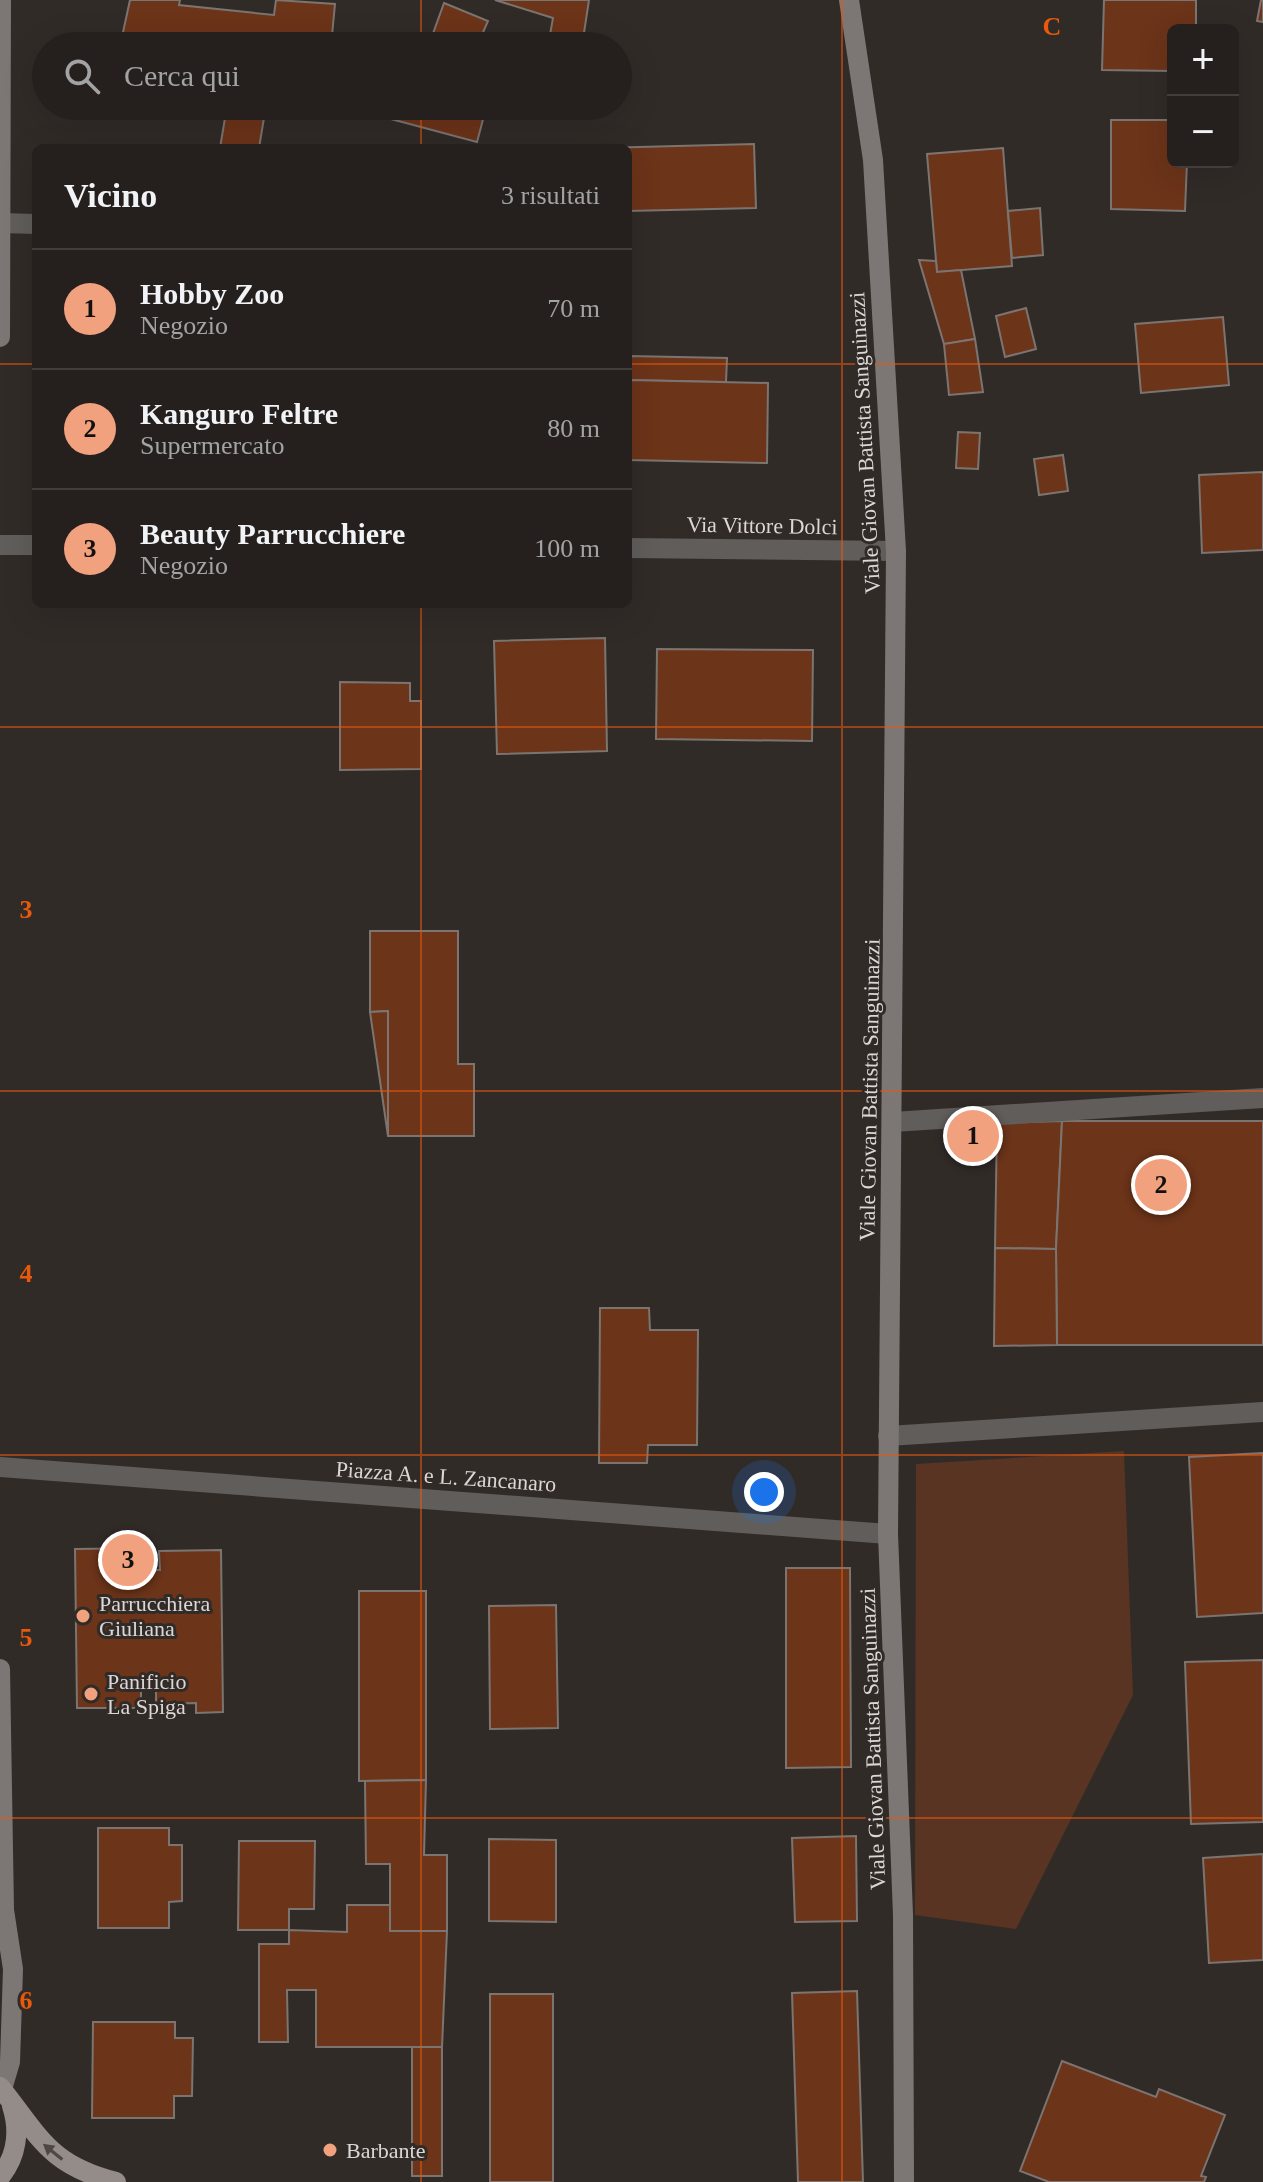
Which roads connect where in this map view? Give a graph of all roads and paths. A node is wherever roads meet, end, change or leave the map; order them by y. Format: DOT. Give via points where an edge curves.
graph roads {
  1 [pos="1,0"];
  2 [pos="849,0"];
  3 [pos="1,223"];
  4 [pos="32,224"];
  5 [pos="0,337"];
  6 [pos="0,545"];
  7 [pos="32,545"];
  8 [pos="632,548"];
  9 [pos="896,551"];
  10 [pos="1263,1098"];
  11 [pos="893,1122"];
  12 [pos="1263,1412"];
  13 [pos="888,1436"];
  14 [pos="0,1467"];
  15 [pos="888,1534"];
  16 [pos="0,1669"];
  17 [pos="2,1918"];
  18 [pos="4,2091"];
  19 [pos="0,2177"];
  20 [pos="116,2182"];
  21 [pos="904,2182"];
  1 -- 3 [label="street"];
  2 -- 9 [label="street, Viale Giovan Battista Sanguinazzi" via="873,160"];
  3 -- 4 [label="street"];
  3 -- 5 [label="street"];
  6 -- 7 [label="street"];
  8 -- 9 [label="street, Via Vittore Dolci"];
  9 -- 11 [label="street, Viale Giovan Battista Sanguinazzi"];
  10 -- 11 [label="street"];
  11 -- 13 [label="street, Viale Giovan Battista Sanguinazzi"];
  12 -- 13 [label="street"];
  13 -- 15 [label="street, Viale Giovan Battista Sanguinazzi"];
  14 -- 15 [label="street, Piazza A. e L. Zancanaro"];
  15 -- 21 [label="street, Viale Giovan Battista Sanguinazzi" via="903,1915"];
  16 -- 17 [label="street"];
  17 -- 18 [label="street" via="13,1969"];
  18 -- 19 [label="main road" via="17,2121 16,2145"];
  20 -- 18 [label="main road, one-way" via="60,2159 38,2140"];
}
